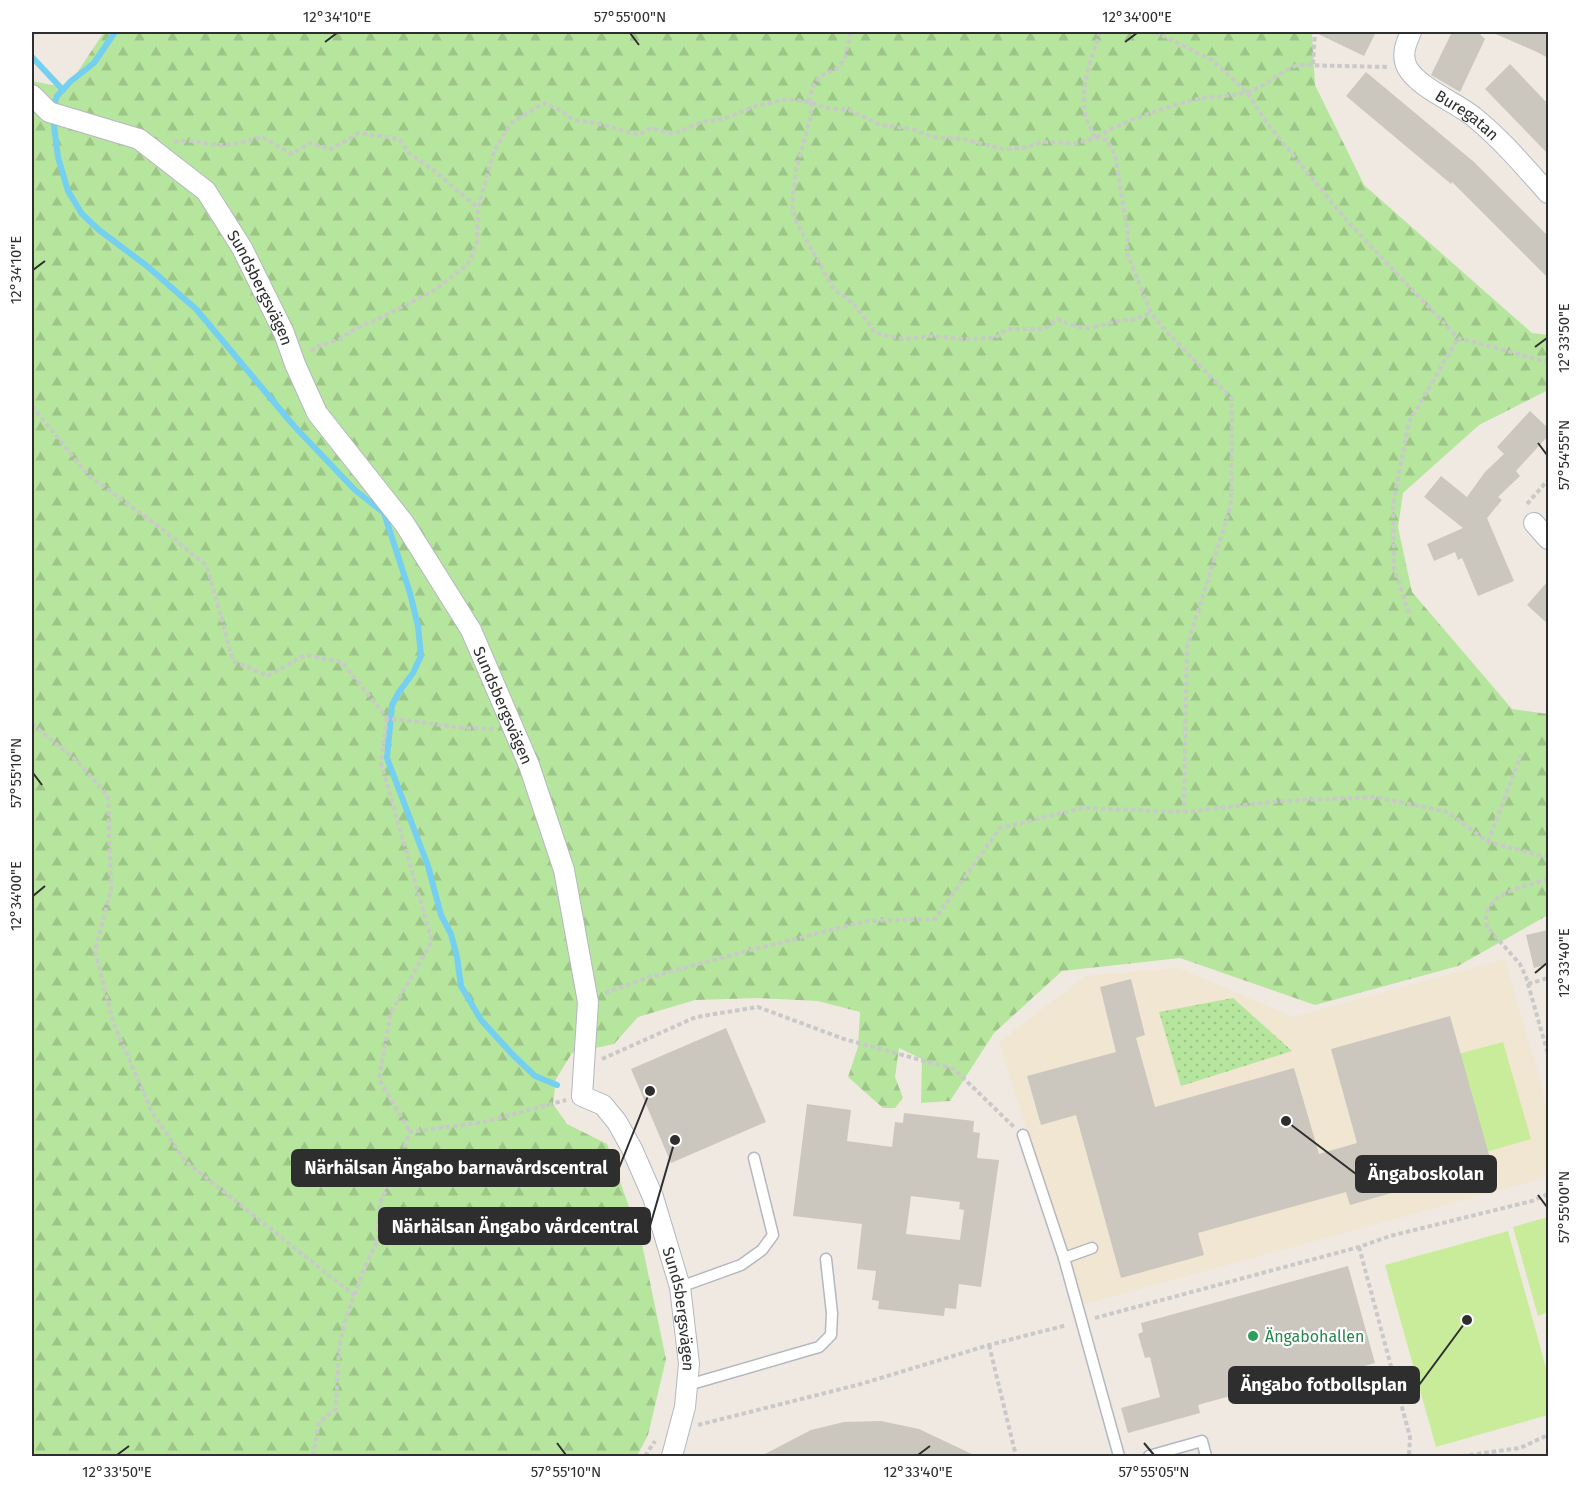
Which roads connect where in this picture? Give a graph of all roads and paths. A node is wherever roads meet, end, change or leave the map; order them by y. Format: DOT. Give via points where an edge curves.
graph roads {
  1 [pos="851,32"];
  2 [pos="1100,32"];
  3 [pos="1155,32"];
  4 [pos="1315,32"];
  5 [pos="1411,32"];
  6 [pos="1313,64"];
  7 [pos="1407,68"];
  8 [pos="1247,92"];
  9 [pos="32,95"];
  10 [pos="810,102"];
  11 [pos="1095,138"];
  12 [pos="158,153"];
  13 [pos="1548,194"];
  14 [pos="478,208"];
  15 [pos="1151,313"];
  16 [pos="1458,338"];
  17 [pos="1548,362"];
  18 [pos="295,364"];
  19 [pos="32,406"];
  20 [pos="1534,523"];
  21 [pos="1548,539"];
  22 [pos="1410,613"];
  23 [pos="390,719"];
  24 [pos="32,724"];
  25 [pos="514,729"];
  26 [pos="1521,755"];
  27 [pos="1184,812"];
  28 [pos="1488,842"];
  29 [pos="1548,857"];
  30 [pos="1548,879"];
  31 [pos="1548,978"];
  32 [pos="1528,984"];
  33 [pos="588,1002"];
  34 [pos="1548,1054"];
  35 [pos="597,1068"];
  36 [pos="542,1106"];
  37 [pos="410,1132"];
  38 [pos="1023,1135"];
  39 [pos="754,1158"];
  40 [pos="1359,1247"];
  41 [pos="1092,1248"];
  42 [pos="1064,1258"];
  43 [pos="826,1259"];
  44 [pos="680,1287"];
  45 [pos="354,1294"];
  46 [pos="989,1345"];
  47 [pos="688,1385"];
  48 [pos="1548,1435"];
  49 [pos="313,1456"];
  50 [pos="672,1456"];
  51 [pos="1016,1456"];
  52 [pos="1119,1456"];
  53 [pos="1149,1456"];
  54 [pos="1206,1456"];
  55 [pos="1409,1456"];
  56 [pos="1462,1456"];
  1 -- 10 [label="path" via="844,60 835,70 820,76 812,88"];
  2 -- 11 [label="path" via="1089,61 1084,102"];
  3 -- 8 [label="path" via="1212,60"];
  4 -- 6 [label="path"];
  5 -- 7 [label="street" via="1403,54"];
  6 -- 7 [label="path"];
  6 -- 8 [label="path" via="1285,69"];
  7 -- 13 [label="street, Buregatan" via="1428,88 1472,116"];
  8 -- 11 [label="path" via="1196,99"];
  8 -- 16 [label="path" via="1266,122 1348,222"];
  9 -- 12 [label="street, Sundsbergsvägen" via="49,112 139,139"];
  10 -- 11 [label="path" via="849,110 881,125 1003,148 1023,148 1041,142 1078,143"];
  10 -- 14 [label="path" via="780,100 724,119 701,122 674,134 651,128 638,135 574,120 544,104 511,123 494,151"];
  10 -- 15 [label="path" via="811,116 791,198 794,213 834,290 863,313 875,333 903,339 995,338 1007,329 1045,330 1058,319 1093,328"];
  11 -- 15 [label="path" via="1107,140 1115,155 1128,234 1127,253"];
  12 -- 14 [label="path" via="166,145 182,140 218,145 262,137 292,154 310,143 331,149 359,133 399,140 409,153"];
  12 -- 18 [label="street, Sundsbergsvägen" via="209,196 242,248"];
  14 -- 18 [label="path" via="477,243 468,264 433,291 356,327 340,339 316,347"];
  15 -- 27 [label="path" via="1232,399 1231,505 1187,647"];
  16 -- 17 [label="path"];
  16 -- 22 [label="path" via="1409,422 1393,504 1394,569"];
  18 -- 25 [label="street, Sundsbergsvägen" via="317,412 404,523 471,630"];
  19 -- 23 [label="path" via="88,476 207,566 233,661 268,676 305,655 342,662"];
  20 -- 21 [label="street"];
  23 -- 25 [label="path" via="464,728"];
  23 -- 37 [label="path" via="381,763 432,941 391,1012 379,1079"];
  24 -- 45 [label="path" via="76,760 108,796 111,891 95,951 113,1022 152,1112 185,1161"];
  25 -- 33 [label="street, Sundsbergsvägen" via="530,765 564,870"];
  26 -- 28 [label="path"];
  27 -- 28 [label="path" via="1281,801 1375,797 1448,812"];
  27 -- 33 [label="path" via="1083,808 1000,828 936,919 867,921 646,978"];
  28 -- 29 [label="path"];
  30 -- 32 [label="path" via="1500,896 1487,910 1485,919 1486,927 1520,964"];
  31 -- 32 [label="path"];
  32 -- 34 [label="path"];
  33 -- 44 [label="street, Sundsbergsvägen" via="582,1096 603,1105 632,1149 653,1197"];
  35 -- 38 [label="path" via="601,1059 696,1017 758,1007 844,1039 954,1069"];
  36 -- 37 [label="path" via="484,1122"];
  37 -- 45 [label="path" via="380,1202 377,1242"];
  38 -- 42 [label="lane"];
  39 -- 44 [label="lane" via="773,1235 762,1250 741,1265"];
  40 -- 55 [label="path" via="1410,1437"];
  41 -- 42 [label="lane"];
  42 -- 52 [label="lane"];
  43 -- 47 [label="lane" via="831,1335 819,1347"];
  44 -- 47 [label="street, Sundsbergsvägen"];
  45 -- 49 [label="path" via="339,1348 336,1409 319,1422"];
  46 -- 51 [label="path"];
  47 -- 50 [label="street, Sundsbergsvägen"];
  48 -- 56 [label="path" via="1520,1448"];
  53 -- 54 [label="lane" via="1202,1441"];
}
